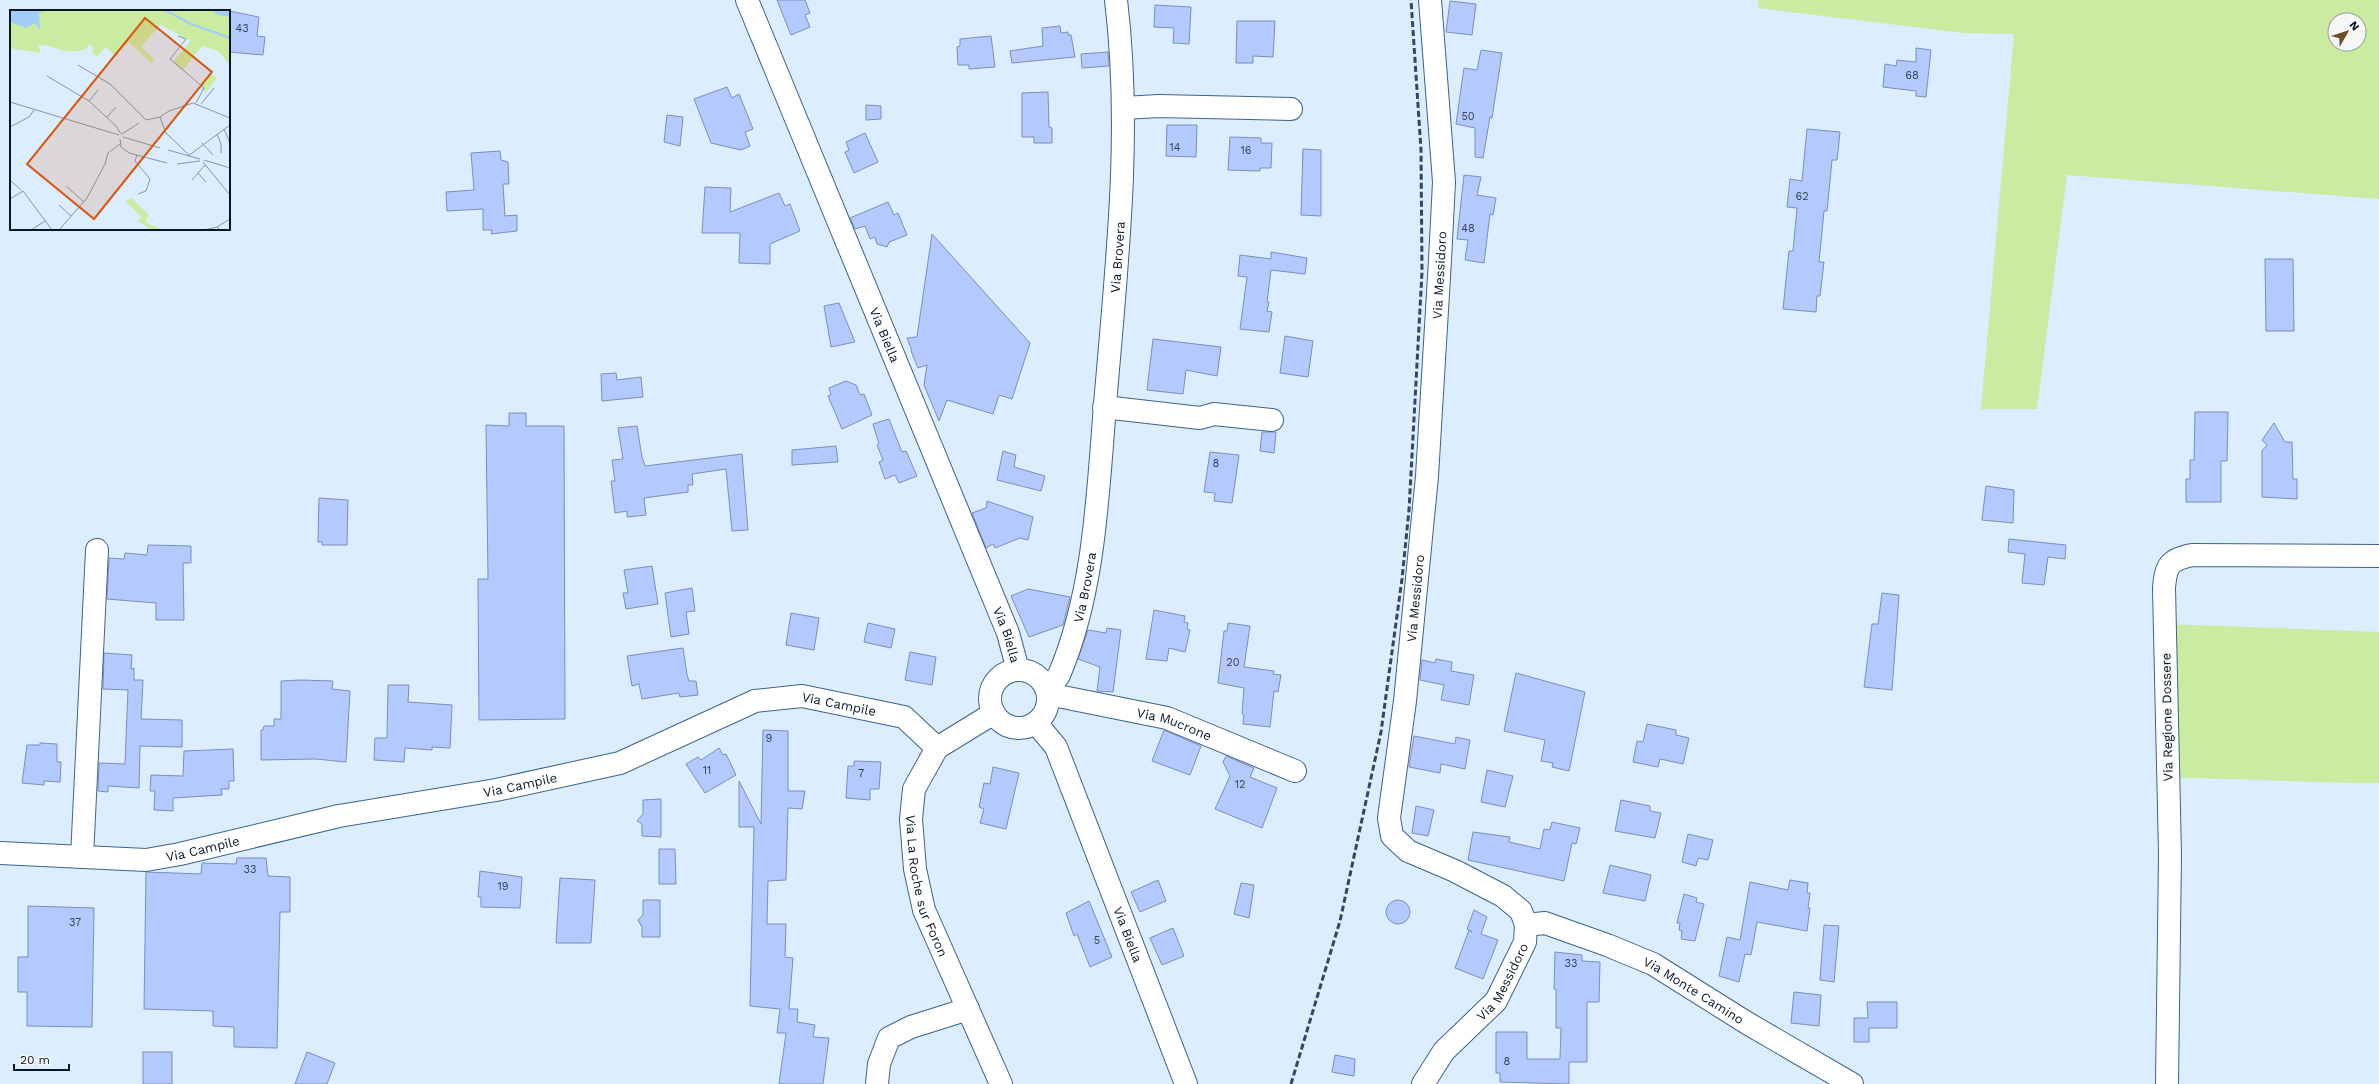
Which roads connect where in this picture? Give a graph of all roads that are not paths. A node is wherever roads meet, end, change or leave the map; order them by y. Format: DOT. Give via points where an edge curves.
graph roads {
  1 [pos="747,0"];
  2 [pos="1116,0"];
  3 [pos="1430,0"];
  4 [pos="1123,108"];
  5 [pos="1291,109"];
  6 [pos="1104,407"];
  7 [pos="1272,420"];
  8 [pos="98,550"];
  9 [pos="2379,556"];
  10 [pos="1018,670"];
  11 [pos="1047,690"];
  12 [pos="994,713"];
  13 [pos="1036,723"];
  14 [pos="937,748"];
  15 [pos="1295,771"];
  16 [pos="0,853"];
  17 [pos="82,857"];
  18 [pos="1526,924"];
  19 [pos="968,1009"];
  20 [pos="877,1084"];
  21 [pos="1001,1084"];
  22 [pos="1186,1084"];
  23 [pos="1423,1084"];
  24 [pos="1852,1084"];
  25 [pos="2167,1084"];
  1 -- 10 [label="street, Via Biella" via="1008,633"];
  2 -- 4 [label="street, Via Brovera"];
  3 -- 18 [label="street, Via Messidoro" via="1444,182 1440,274 1426,484 1405,701 1389,818 1392,836 1408,851 1503,896 1520,911"];
  4 -- 5 [label="street" via="1159,106"];
  4 -- 6 [label="street, Via Brovera" via="1121,213"];
  6 -- 7 [label="street" via="1200,418 1214,414"];
  6 -- 11 [label="street, Via Brovera" via="1088,571 1078,620 1058,675"];
  8 -- 17 [label="street"];
  9 -- 25 [label="street, Via Regione Dossere" via="2192,555 2176,558 2165,570 2170,854"];
  10 -- 11 [label="street" via="1034,674"];
  10 -- 12 [label="street" via="1002,676 994,685 990,697"];
  11 -- 13 [label="street" via="1047,710"];
  11 -- 15 [label="street, Via Mucrone" via="1167,718"];
  12 -- 13 [label="street" via="1008,726 1018,728"];
  12 -- 14 [label="street, Via La Roche sur Foron"];
  13 -- 22 [label="street, Via Biella" via="1056,747"];
  14 -- 17 [label="street, Via Campile" via="904,717 802,696 755,701 641,756 589,772 339,816 173,856 146,860"];
  14 -- 19 [label="street, Via La Roche sur Foron" via="914,789 911,819 915,869 924,910"];
  16 -- 17 [label="street, Via Campile"];
  18 -- 23 [label="street, Via Messidoro" via="1525,942 1496,1001 1444,1051"];
  18 -- 24 [label="street, Via Monte Camino" via="1545,923 1653,964"];
  19 -- 20 [label="street" via="911,1027 889,1038 879,1064"];
  19 -- 21 [label="street, Via La Roche sur Foron"];
}
